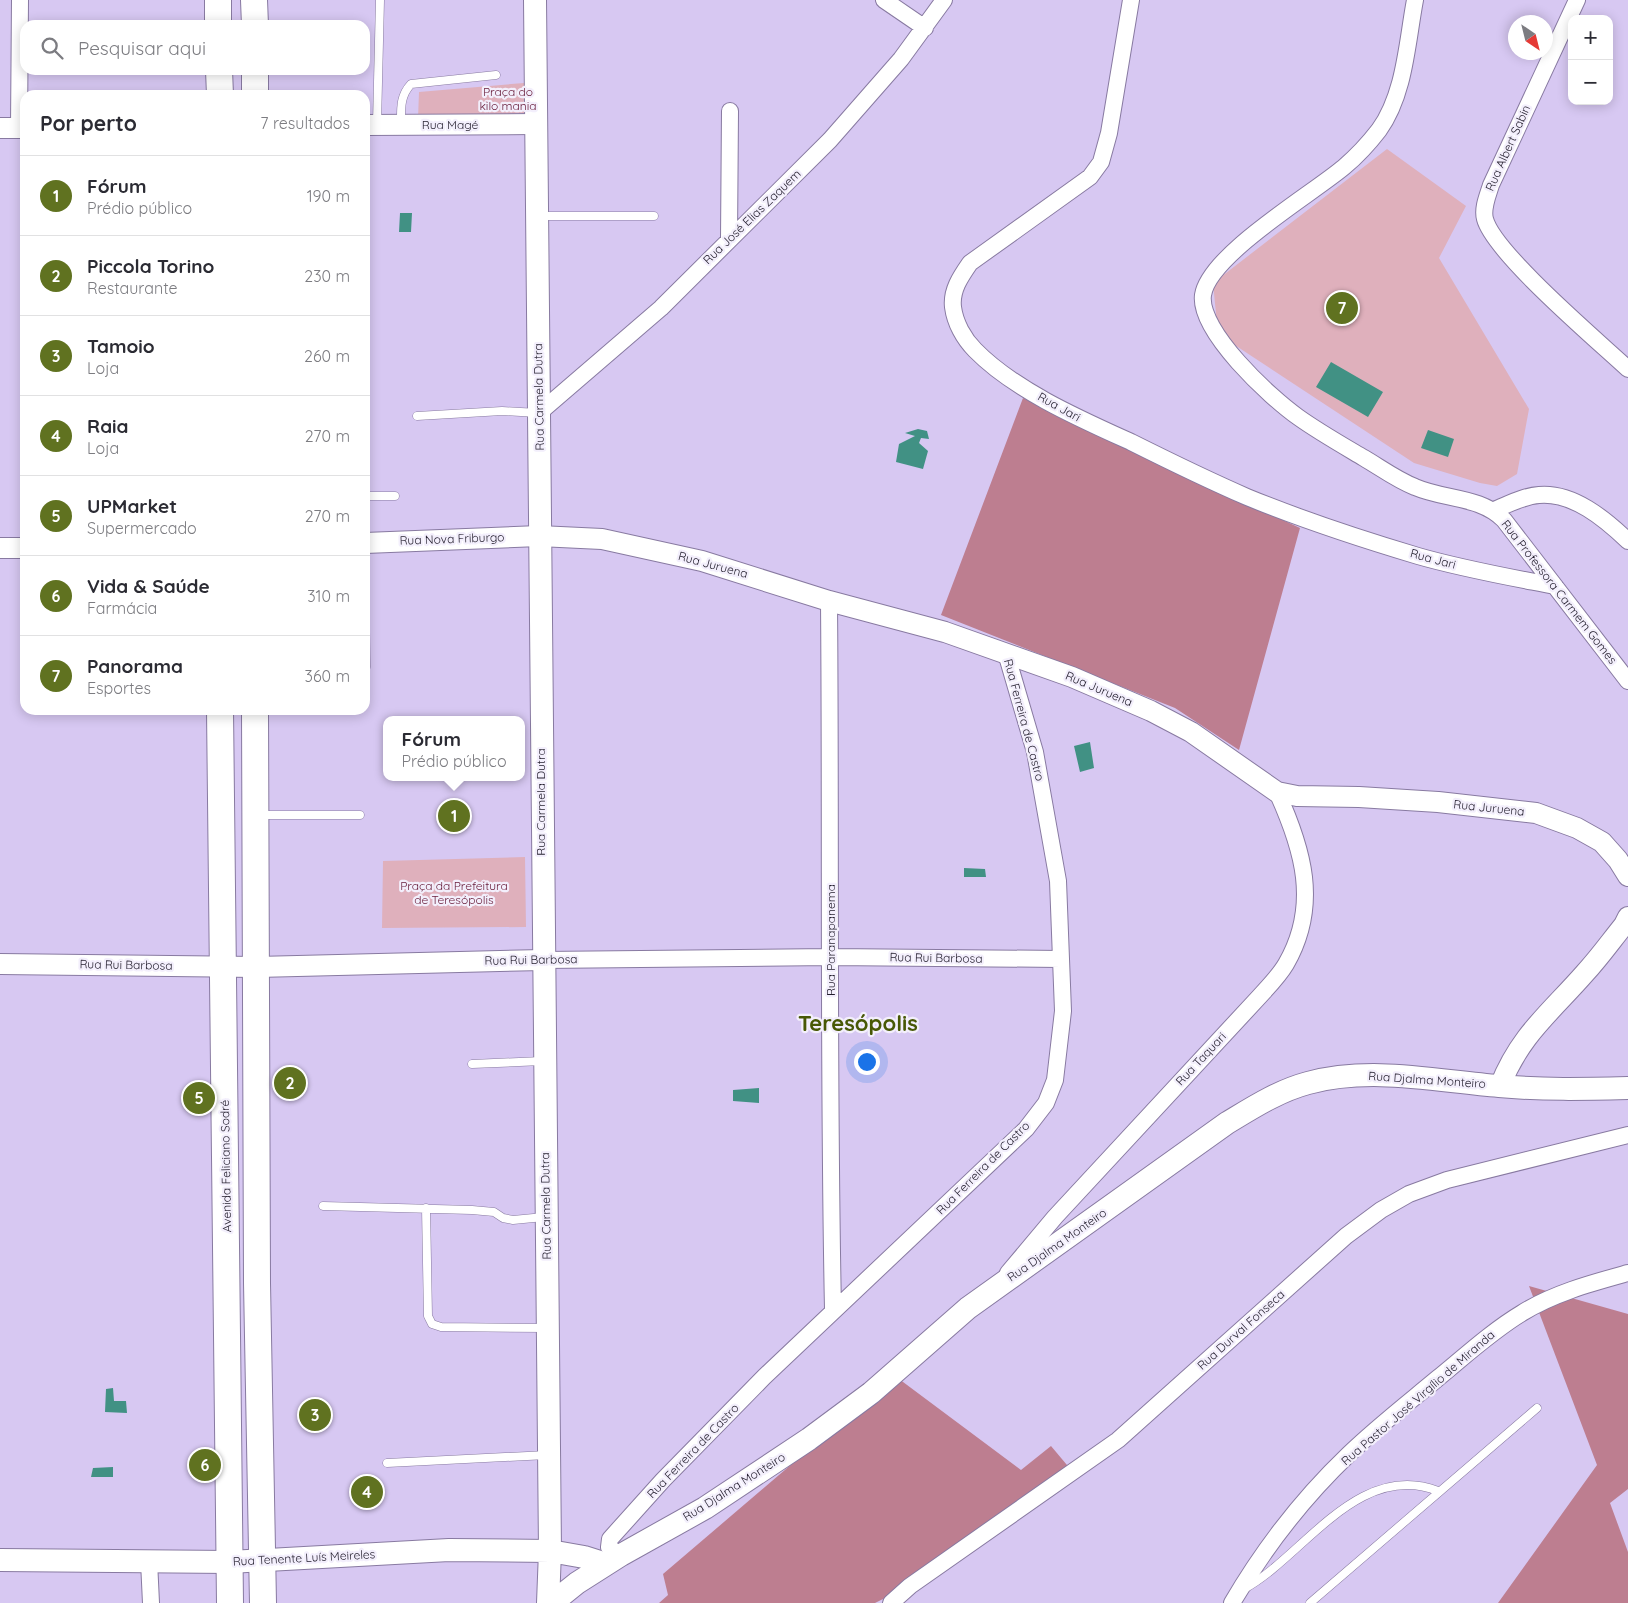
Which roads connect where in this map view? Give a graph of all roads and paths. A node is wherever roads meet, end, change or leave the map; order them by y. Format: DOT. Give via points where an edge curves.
graph roads {
  1 [pos="20,0"];
  2 [pos="218,0"];
  3 [pos="254,0"];
  4 [pos="380,0"];
  5 [pos="535,0"];
  6 [pos="884,0"];
  7 [pos="944,0"];
  8 [pos="1131,0"];
  9 [pos="1415,0"];
  10 [pos="1577,0"];
  11 [pos="218,20"];
  12 [pos="255,20"];
  13 [pos="925,28"];
  14 [pos="219,75"];
  15 [pos="255,75"];
  16 [pos="496,75"];
  17 [pos="220,90"];
  18 [pos="255,90"];
  19 [pos="730,111"];
  20 [pos="535,124"];
  21 [pos="371,125"];
  22 [pos="401,125"];
  23 [pos="15,128"];
  24 [pos="536,216"];
  25 [pos="654,216"];
  26 [pos="729,239"];
  27 [pos="1628,369"];
  28 [pos="539,413"];
  29 [pos="417,416"];
  30 [pos="370,496"];
  31 [pos="395,496"];
  32 [pos="1494,510"];
  33 [pos="539,536"];
  34 [pos="1628,540"];
  35 [pos="370,542"];
  36 [pos="0,548"];
  37 [pos="20,548"];
  38 [pos="1555,586"];
  39 [pos="829,601"];
  40 [pos="1006,652"];
  41 [pos="1628,681"];
  42 [pos="220,715"];
  43 [pos="255,715"];
  44 [pos="1277,792"];
  45 [pos="256,815"];
  46 [pos="360,815"];
  47 [pos="1628,876"];
  48 [pos="1628,917"];
  49 [pos="831,956"];
  50 [pos="1061,959"];
  51 [pos="543,960"];
  52 [pos="0,964"];
  53 [pos="221,966"];
  54 [pos="257,967"];
  55 [pos="544,1060"];
  56 [pos="472,1064"];
  57 [pos="1500,1086"];
  58 [pos="1628,1088"];
  59 [pos="1628,1135"];
  60 [pos="323,1206"];
  61 [pos="426,1208"];
  62 [pos="546,1216"];
  63 [pos="1628,1272"];
  64 [pos="258,1283"];
  65 [pos="228,1284"];
  66 [pos="995,1289"];
  67 [pos="833,1309"];
  68 [pos="547,1328"];
  69 [pos="1537,1408"];
  70 [pos="549,1455"];
  71 [pos="387,1463"];
  72 [pos="1438,1491"];
  73 [pos="550,1551"];
  74 [pos="0,1560"];
  75 [pos="614,1560"];
  76 [pos="149,1561"];
  77 [pos="264,1561"];
  78 [pos="230,1562"];
  79 [pos="1235,1598"];
  80 [pos="151,1603"];
  81 [pos="230,1603"];
  82 [pos="263,1603"];
  83 [pos="550,1603"];
  84 [pos="891,1603"];
  85 [pos="1310,1603"];
  1 -- 23 [label="street"];
  2 -- 11 [label="main road"];
  3 -- 12 [label="main road"];
  4 -- 21 [label="lane"];
  5 -- 20 [label="main road, Rua Carmela Dutra"];
  6 -- 13 [label="street"];
  7 -- 13 [label="street, Rua José Elias Zaquem"];
  8 -- 38 [label="street, Rua Jari" via="1101,162 1090,177 970,263 959,279 953,306 964,336 975,351 1003,373 1051,404 1246,496 1308,521 1419,556"];
  9 -- 32 [label="street, Rua Professora Carmem Gomes" via="1399,85 1380,128 1345,166 1236,249 1218,267 1204,288 1202,298 1212,328 1227,349 1273,397 1299,418 1415,487"];
  10 -- 27 [label="street, Rua Albert Sabin" via="1490,185 1484,217 1499,243"];
  13 -- 26 [label="street, Rua José Elias Zaquem" via="830,140"];
  14 -- 17 [label="main road"];
  15 -- 18 [label="main road"];
  16 -- 22 [label="lane" via="410,84 404,91"];
  19 -- 26 [label="street"];
  20 -- 22 [label="street, Rua Magé"];
  20 -- 24 [label="main road, Rua Carmela Dutra"];
  21 -- 22 [label="street, Rua Magé"];
  24 -- 25 [label="lane"];
  24 -- 28 [label="main road, Rua Carmela Dutra"];
  26 -- 28 [label="street, Rua José Elias Zaquem" via="661,308"];
  28 -- 29 [label="lane" via="502,411"];
  28 -- 33 [label="main road, Rua Carmela Dutra"];
  30 -- 31 [label="lane"];
  32 -- 34 [label="street" via="1528,497 1557,496 1582,505"];
  32 -- 38 [label="street, Rua Professora Carmem Gomes"];
  33 -- 35 [label="street, Rua Nova Friburgo"];
  33 -- 39 [label="street, Rua Juruena" via="602,539 642,547 746,574"];
  33 -- 51 [label="main road, Rua Carmela Dutra"];
  36 -- 37 [label="street"];
  38 -- 41 [label="street, Rua Professora Carmem Gomes"];
  39 -- 40 [label="street, Rua Juruena" via="946,632"];
  39 -- 49 [label="street, Rua Paranapanema"];
  40 -- 44 [label="street, Rua Juruena" via="1151,711 1191,732"];
  40 -- 50 [label="street, Rua Ferreira de Castro" via="1036,752 1052,834 1058,881"];
  42 -- 53 [label="main road, Avenida Feliciano Sodré"];
  43 -- 45 [label="main road"];
  44 -- 47 [label="street, Rua Juruena" via="1297,796 1438,802 1536,813 1577,828 1602,842"];
  44 -- 66 [label="street, Rua Taquari" via="1302,859 1306,886 1299,936 1286,965 1055,1216"];
  45 -- 46 [label="lane"];
  45 -- 54 [label="main road"];
  48 -- 57 [label="street" via="1585,973 1522,1042"];
  49 -- 50 [label="street, Rua Rui Barbosa"];
  49 -- 51 [label="street, Rua Rui Barbosa"];
  49 -- 67 [label="street, Rua Paranapanema" via="829,1130"];
  50 -- 67 [label="street, Rua Ferreira de Castro" via="1063,1011 1060,1053 1046,1103 1026,1129 901,1249"];
  51 -- 54 [label="street, Rua Rui Barbosa"];
  51 -- 55 [label="main road, Rua Carmela Dutra"];
  52 -- 53 [label="street, Rua Rui Barbosa"];
  53 -- 54 [label="street, Rua Rui Barbosa"];
  53 -- 65 [label="main road, Avenida Feliciano Sodré"];
  54 -- 64 [label="main road"];
  55 -- 56 [label="lane"];
  55 -- 62 [label="main road, Rua Carmela Dutra"];
  57 -- 58 [label="main road, Rua Djalma Monteiro"];
  57 -- 66 [label="main road, Rua Djalma Monteiro" via="1381,1075 1347,1076 1306,1083 1264,1100 1227,1124"];
  59 -- 84 [label="street, Rua Durval Fonseca" via="1446,1180 1381,1210 1346,1236 1118,1440 910,1586"];
  60 -- 61 [label="lane"];
  61 -- 62 [label="lane" via="494,1212 513,1220"];
  61 -- 68 [label="lane" via="428,1316 432,1324 441,1327"];
  62 -- 68 [label="main road, Rua Carmela Dutra"];
  63 -- 79 [label="street, Rua Pastor José Virgílio de Miranda" via="1544,1301 1522,1312 1481,1343 1348,1455 1291,1519"];
  64 -- 65 [label="main road"];
  64 -- 77 [label="main road"];
  65 -- 78 [label="main road, Avenida Feliciano Sodré"];
  66 -- 75 [label="main road, Rua Djalma Monteiro" via="968,1308 870,1394 809,1439 705,1508"];
  67 -- 75 [label="street, Rua Ferreira de Castro" via="701,1440 610,1539"];
  68 -- 70 [label="main road, Rua Carmela Dutra"];
  69 -- 72 [label="lane"];
  70 -- 71 [label="lane"];
  70 -- 73 [label="main road, Rua Carmela Dutra"];
  72 -- 79 [label="lane" via="1419,1486 1396,1486 1355,1502 1328,1519 1259,1581"];
  72 -- 85 [label="lane"];
  73 -- 75 [label="main road, Rua Tenente Luís Meireles"];
  73 -- 77 [label="main road, Rua Tenente Luís Meireles" via="449,1550"];
  73 -- 83 [label="main road, Rua Carmela Dutra"];
  74 -- 76 [label="main road, Rua Tenente Luís Meireles"];
  75 -- 83 [label="main road, Rua Djalma Monteiro"];
  76 -- 78 [label="main road, Rua Tenente Luís Meireles"];
  76 -- 80 [label="street"];
  77 -- 78 [label="main road, Rua Tenente Luís Meireles"];
  77 -- 82 [label="main road"];
  78 -- 81 [label="main road, Avenida Feliciano Sodré"];
}
